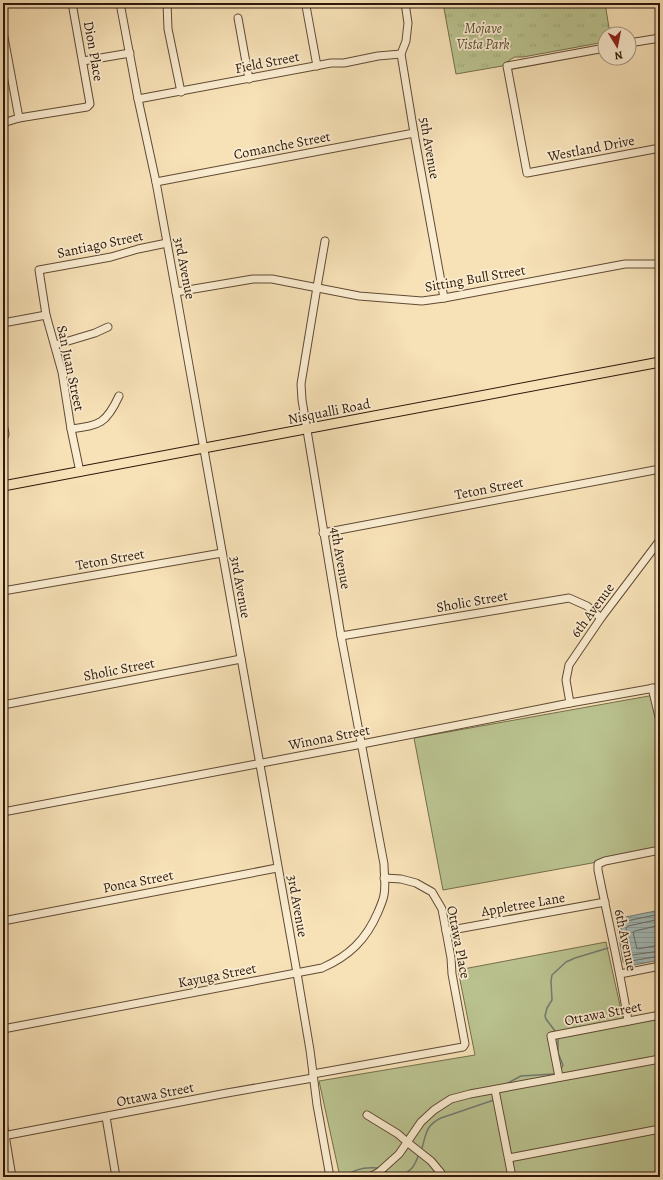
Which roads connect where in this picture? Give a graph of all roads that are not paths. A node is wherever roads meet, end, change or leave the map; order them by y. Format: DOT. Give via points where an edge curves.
graph roads {
  1 [pos="72,3"];
  2 [pos="120,3"];
  3 [pos="168,3"];
  4 [pos="405,3"];
  5 [pos="306,6"];
  6 [pos="238,18"];
  7 [pos="3,32"];
  8 [pos="660,38"];
  9 [pos="637,42"];
  10 [pos="597,49"];
  11 [pos="130,53"];
  12 [pos="401,54"];
  13 [pos="83,61"];
  14 [pos="317,66"];
  15 [pos="249,79"];
  16 [pos="181,92"];
  17 [pos="138,99"];
  18 [pos="18,118"];
  19 [pos="3,123"];
  20 [pos="414,133"];
  21 [pos="660,148"];
  22 [pos="156,182"];
  23 [pos="325,241"];
  24 [pos="166,243"];
  25 [pos="660,265"];
  26 [pos="39,270"];
  27 [pos="316,287"];
  28 [pos="176,292"];
  29 [pos="444,298"];
  30 [pos="46,315"];
  31 [pos="3,323"];
  32 [pos="108,327"];
  33 [pos="55,345"];
  34 [pos="660,362"];
  35 [pos="119,396"];
  36 [pos="3,424"];
  37 [pos="306,429"];
  38 [pos="71,430"];
  39 [pos="3,439"];
  40 [pos="203,448"];
  41 [pos="660,469"];
  42 [pos="80,472"];
  43 [pos="3,486"];
  44 [pos="323,533"];
  45 [pos="660,540"];
  46 [pos="222,553"];
  47 [pos="3,591"];
  48 [pos="601,618"];
  49 [pos="341,636"];
  50 [pos="241,659"];
  51 [pos="656,687"];
  52 [pos="570,702"];
  53 [pos="3,705"];
  54 [pos="660,721"];
  55 [pos="362,744"];
  56 [pos="259,763"];
  57 [pos="3,812"];
  58 [pos="660,850"];
  59 [pos="277,868"];
  60 [pos="384,878"];
  61 [pos="604,902"];
  62 [pos="3,920"];
  63 [pos="446,931"];
  64 [pos="660,966"];
  65 [pos="297,973"];
  66 [pos="620,974"];
  67 [pos="660,1015"];
  68 [pos="628,1021"];
  69 [pos="3,1029"];
  70 [pos="463,1047"];
  71 [pos="660,1059"];
  72 [pos="313,1076"];
  73 [pos="559,1078"];
  74 [pos="495,1090"];
  75 [pos="367,1115"];
  76 [pos="106,1117"];
  77 [pos="3,1123"];
  78 [pos="660,1129"];
  79 [pos="4,1136"];
  80 [pos="407,1142"];
  81 [pos="509,1158"];
  82 [pos="12,1177"];
  83 [pos="116,1177"];
  84 [pos="330,1177"];
  85 [pos="372,1177"];
  86 [pos="443,1177"];
  87 [pos="512,1177"];
  1 -- 13 [label="street, Dion Place"];
  2 -- 11 [label="street, 3rd Avenue"];
  3 -- 16 [label="street" via="168,29"];
  4 -- 12 [label="street, 5th Avenue" via="408,23 406,41"];
  5 -- 14 [label="street"];
  6 -- 15 [label="street"];
  7 -- 18 [label="street"];
  8 -- 9 [label="street"];
  10 -- 21 [label="street, Westland Drive" via="507,66 527,174"];
  11 -- 13 [label="street"];
  11 -- 17 [label="street, 3rd Avenue"];
  12 -- 14 [label="street, Field Street"];
  12 -- 20 [label="street, 5th Avenue"];
  13 -- 18 [label="street, Dion Place" via="90,104 87,107"];
  14 -- 15 [label="street, Field Street"];
  15 -- 16 [label="street, Field Street"];
  16 -- 17 [label="street, Field Street"];
  17 -- 22 [label="street, 3rd Avenue"];
  18 -- 19 [label="street"];
  20 -- 22 [label="street, Comanche Street"];
  20 -- 29 [label="street, 5th Avenue"];
  22 -- 24 [label="street, 3rd Avenue"];
  23 -- 27 [label="street, 4th Avenue"];
  24 -- 26 [label="street, Santiago Street" via="111,257"];
  24 -- 28 [label="street, 3rd Avenue"];
  25 -- 29 [label="street, Sitting Bull Street" via="625,264"];
  26 -- 30 [label="street, San Juan Street"];
  27 -- 28 [label="street, Sitting Bull Street" via="272,279 252,279"];
  27 -- 29 [label="street, Sitting Bull Street" via="389,299 422,301"];
  27 -- 37 [label="street, 4th Avenue" via="301,384"];
  28 -- 40 [label="street, 3rd Avenue"];
  30 -- 31 [label="street"];
  30 -- 33 [label="street, San Juan Street"];
  32 -- 33 [label="street"];
  33 -- 38 [label="street, San Juan Street"];
  34 -- 37 [label="main road, Nisqualli Road"];
  35 -- 38 [label="street" via="104,420 92,426"];
  36 -- 39 [label="street"];
  37 -- 40 [label="main road, Nisqualli Road"];
  37 -- 44 [label="street, 4th Avenue"];
  38 -- 42 [label="street, San Juan Street"];
  40 -- 42 [label="main road, Nisqualli Road"];
  40 -- 46 [label="street, 3rd Avenue"];
  41 -- 44 [label="street, Teton Street"];
  42 -- 43 [label="main road, Nisqualli Road"];
  44 -- 49 [label="street, 4th Avenue"];
  45 -- 48 [label="street, 6th Avenue"];
  46 -- 47 [label="street, Teton Street"];
  46 -- 50 [label="street, 3rd Avenue"];
  48 -- 49 [label="street, Sholic Street" via="587,606 569,598"];
  48 -- 52 [label="street, 6th Avenue" via="569,664 566,680"];
  49 -- 55 [label="street, 4th Avenue"];
  50 -- 53 [label="street, Sholic Street"];
  50 -- 56 [label="street, 3rd Avenue"];
  51 -- 52 [label="street, Winona Street"];
  51 -- 54 [label="street"];
  52 -- 55 [label="street, Winona Street"];
  55 -- 56 [label="street, Winona Street"];
  55 -- 60 [label="street, 4th Avenue" via="384,864"];
  56 -- 57 [label="street, Winona Street"];
  56 -- 59 [label="street, 3rd Avenue"];
  58 -- 61 [label="street, 6th Avenue" via="598,864"];
  59 -- 62 [label="street, Ponca Street"];
  59 -- 65 [label="street, 3rd Avenue"];
  60 -- 63 [label="street, Ottawa Place" via="416,883 432,892 442,909"];
  60 -- 65 [label="street, Kayuga Street" via="384,894 379,909 360,942 331,964"];
  61 -- 63 [label="street, Appletree Lane"];
  61 -- 66 [label="street, 6th Avenue"];
  63 -- 70 [label="street, Ottawa Place" via="465,1044"];
  64 -- 66 [label="street"];
  65 -- 69 [label="street, Kayuga Street"];
  65 -- 72 [label="street, 3rd Avenue"];
  66 -- 68 [label="street, 6th Avenue"];
  67 -- 68 [label="street, Ottawa Street"];
  68 -- 73 [label="street, Ottawa Street" via="551,1036"];
  70 -- 72 [label="street, Ottawa Street"];
  71 -- 73 [label="street"];
  72 -- 76 [label="street, Ottawa Street"];
  72 -- 84 [label="street, 3rd Avenue"];
  73 -- 74 [label="street"];
  74 -- 80 [label="street" via="451,1099 421,1122"];
  74 -- 81 [label="street"];
  75 -- 80 [label="street"];
  76 -- 79 [label="street, Ottawa Street"];
  76 -- 83 [label="street"];
  77 -- 79 [label="street"];
  78 -- 81 [label="street"];
  79 -- 82 [label="street"];
  80 -- 85 [label="street" via="399,1154"];
  80 -- 86 [label="street" via="431,1161"];
  81 -- 87 [label="street"];
}
